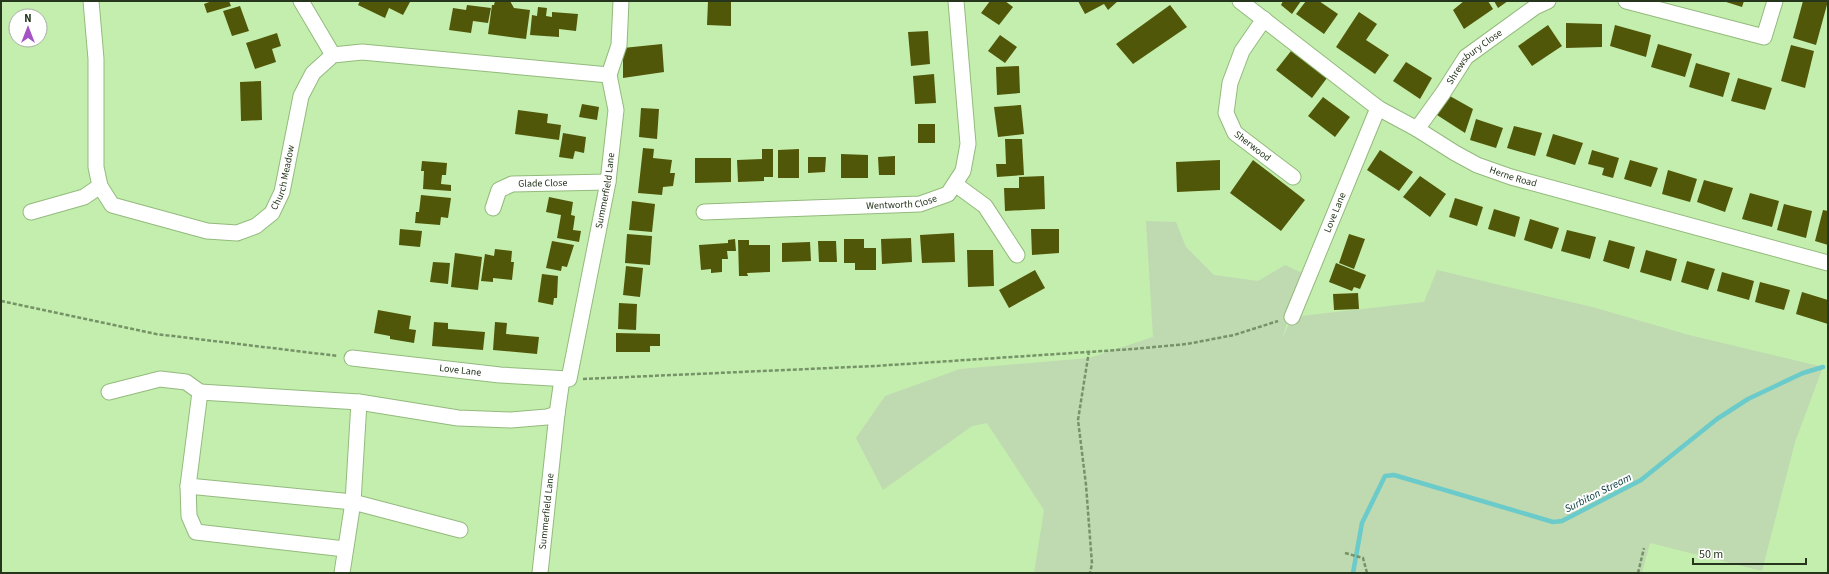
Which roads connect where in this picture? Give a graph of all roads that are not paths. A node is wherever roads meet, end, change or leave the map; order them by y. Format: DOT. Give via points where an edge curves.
graph roads {
  1 [pos="91,1"];
  2 [pos="301,1"];
  3 [pos="620,1"];
  4 [pos="956,1"];
  5 [pos="1240,1"];
  6 [pos="1548,1"];
  7 [pos="1626,1"];
  8 [pos="1775,1"];
  9 [pos="1264,19"];
  10 [pos="333,55"];
  11 [pos="609,75"];
  12 [pos="1378,108"];
  13 [pos="1417,128"];
  14 [pos="1293,177"];
  15 [pos="608,182"];
  16 [pos="955,184"];
  17 [pos="100,186"];
  18 [pos="493,208"];
  19 [pos="30,212"];
  20 [pos="704,212"];
  21 [pos="1017,254"];
  22 [pos="1828,263"];
  23 [pos="1292,317"];
  24 [pos="352,358"];
  25 [pos="565,379"];
  26 [pos="109,392"];
  27 [pos="200,392"];
  28 [pos="359,402"];
  29 [pos="557,414"];
  30 [pos="188,486"];
  31 [pos="353,502"];
  32 [pos="460,530"];
  33 [pos="345,549"];
  34 [pos="342,573"];
  35 [pos="540,573"];
  1 -- 17 [label="street, Church Meadow" via="96,59 96,167"];
  2 -- 10 [label="street"];
  3 -- 11 [label="street, Summerfield Lane" via="619,45"];
  4 -- 16 [label="street, Wentworth Close" via="968,144 963,170"];
  5 -- 9 [label="street, Herne Road"];
  6 -- 13 [label="street, Shrewsbury Close" via="1535,7 1466,57"];
  7 -- 8 [label="street" via="1764,37"];
  9 -- 12 [label="street, Herne Road"];
  9 -- 14 [label="street, Sherwood" via="1242,51 1230,83 1226,113 1235,133"];
  10 -- 11 [label="street" via="362,52"];
  10 -- 17 [label="street, Church Meadow" via="312,73 301,96 282,192 272,212 256,226 237,233 207,231 112,205"];
  11 -- 15 [label="street, Summerfield Lane" via="616,110"];
  12 -- 13 [label="street, Herne Road"];
  12 -- 23 [label="street, Love Lane"];
  13 -- 22 [label="street, Herne Road" via="1477,165 1511,177"];
  15 -- 18 [label="street, Glade Close" via="512,184 498,190"];
  15 -- 25 [label="street, Summerfield Lane"];
  16 -- 20 [label="street, Wentworth Close" via="948,194 920,204"];
  16 -- 21 [label="street" via="984,206"];
  17 -- 19 [label="street" via="84,197"];
  24 -- 25 [label="street, Love Lane" via="500,376"];
  25 -- 29 [label="street, Summerfield Lane"];
  26 -- 27 [label="street" via="160,379 186,382"];
  27 -- 28 [label="street"];
  27 -- 30 [label="street"];
  28 -- 29 [label="street" via="458,418 511,420 547,418"];
  28 -- 31 [label="street"];
  29 -- 35 [label="street, Summerfield Lane"];
  30 -- 31 [label="street"];
  30 -- 33 [label="street" via="189,516 196,532"];
  31 -- 32 [label="street"];
  31 -- 33 [label="street"];
  33 -- 34 [label="street"];
}
